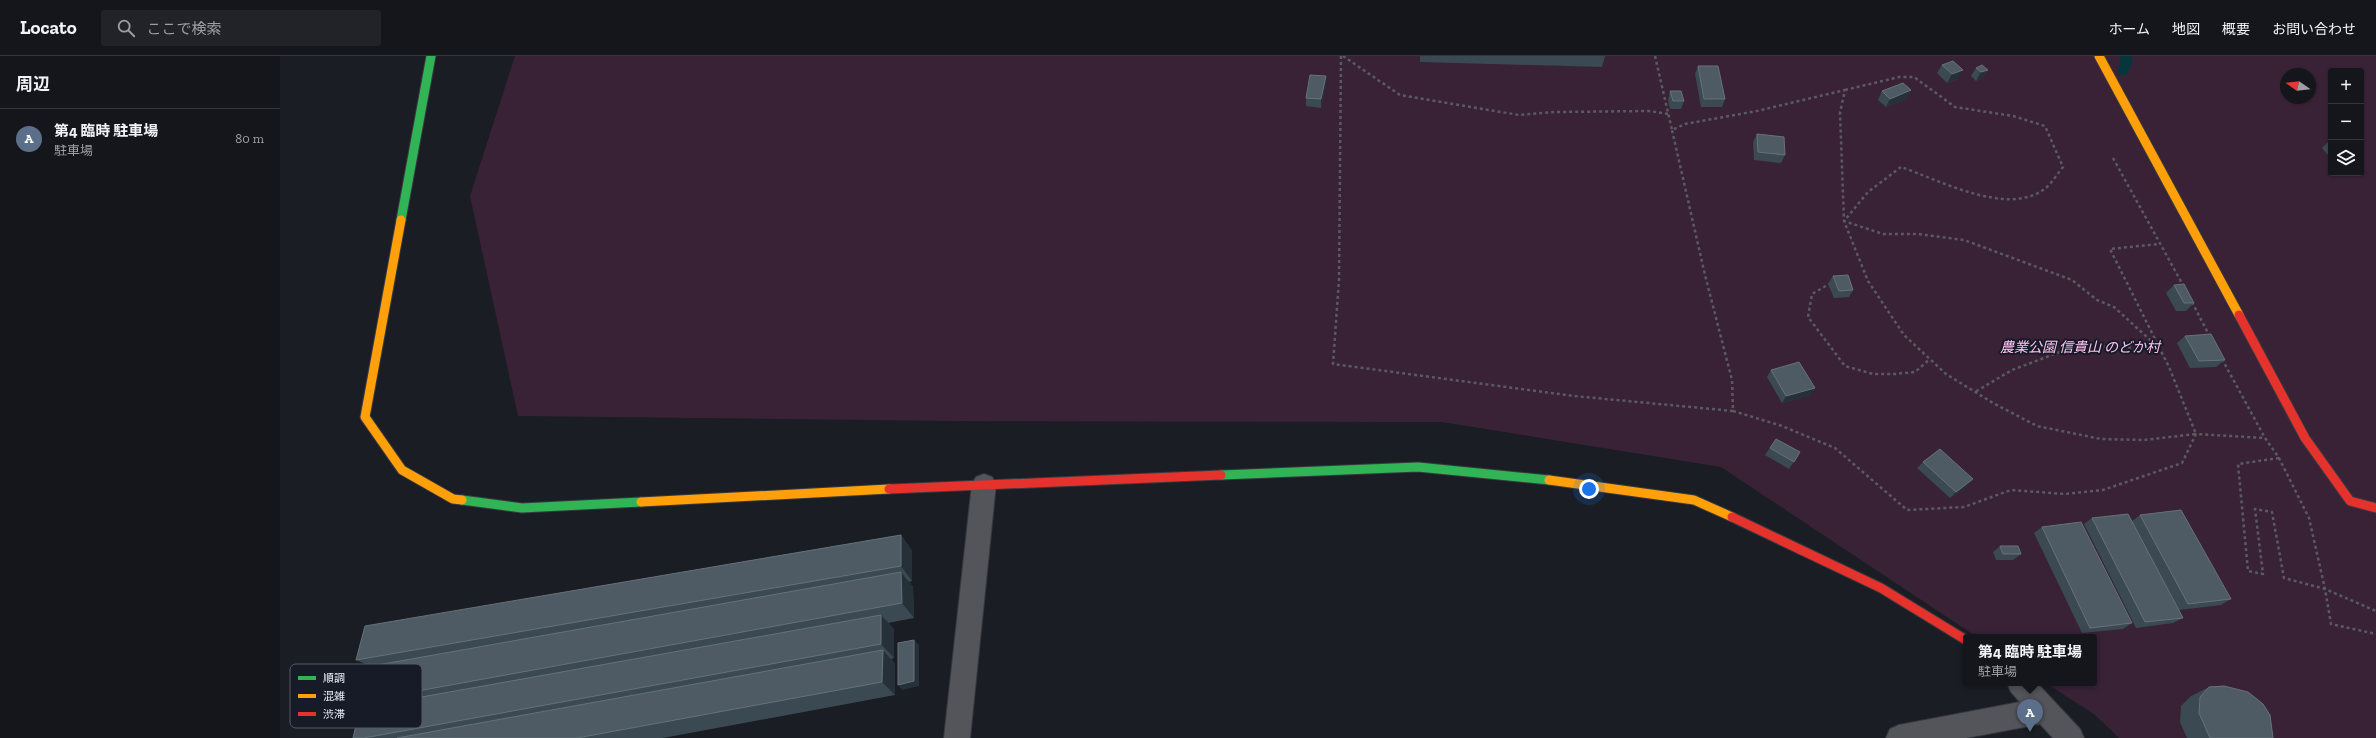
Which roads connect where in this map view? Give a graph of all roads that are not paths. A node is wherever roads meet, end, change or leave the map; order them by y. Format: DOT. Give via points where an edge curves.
graph roads {
  1 [pos="431,56"];
  2 [pos="2099,56"];
  3 [pos="984,484"];
  4 [pos="2376,508"];
  5 [pos="1963,638"];
  6 [pos="2023,686"];
  7 [pos="2044,710"];
  8 [pos="957,738"];
  9 [pos="1899,738"];
  10 [pos="2070,738"];
  1 -- 3 [label="street" via="365,417 402,470 453,498 522,508"];
  2 -- 4 [label="street" via="2306,438 2350,501"];
  3 -- 5 [label="street" via="1418,467 1509,475 1694,500 1796,546 1928,612"];
  3 -- 8 [label="street"];
  6 -- 7 [label="street"];
  7 -- 9 [label="street"];
  7 -- 10 [label="street"];
}
